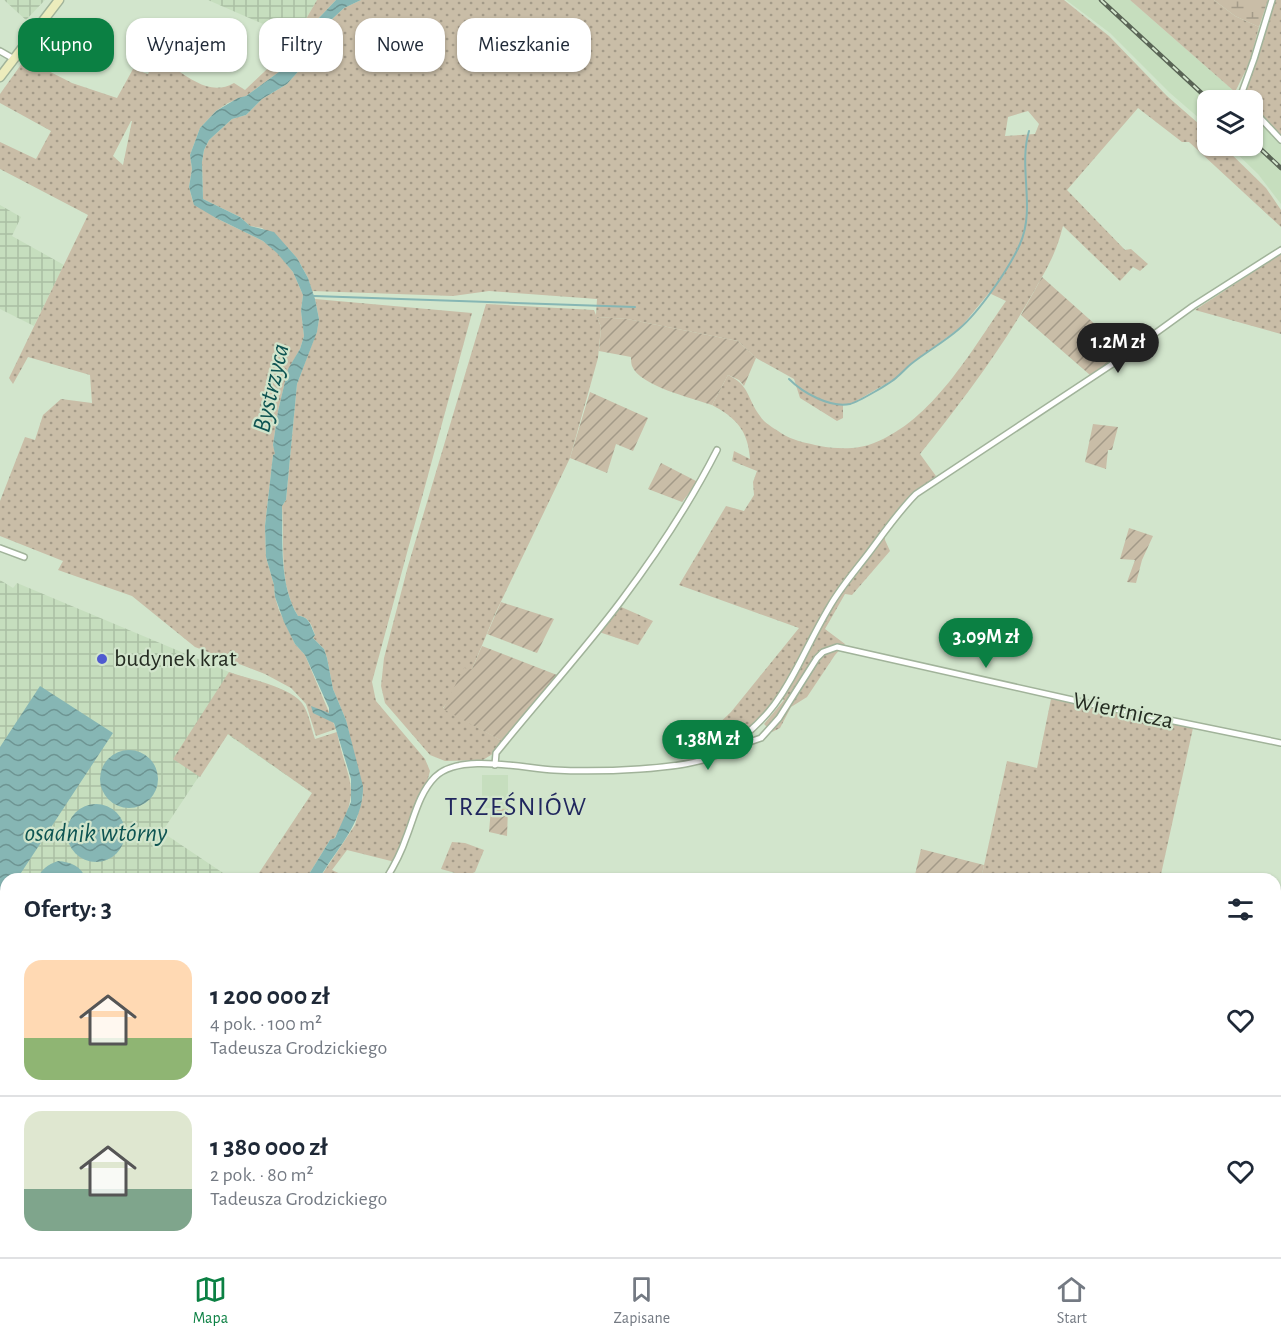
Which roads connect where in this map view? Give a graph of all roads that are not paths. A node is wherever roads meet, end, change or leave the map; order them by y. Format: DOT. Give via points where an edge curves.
graph roads {
  1 [pos="59,0"];
  2 [pos="1272,0"];
  3 [pos="0,51"];
  4 [pos="14,59"];
  5 [pos="0,77"];
  6 [pos="1243,90"];
  7 [pos="1263,121"];
  8 [pos="1281,140"];
  9 [pos="1281,250"];
  10 [pos="717,450"];
  11 [pos="0,548"];
  12 [pos="24,557"];
  13 [pos="1281,743"];
  14 [pos="729,747"];
  15 [pos="495,765"];
  16 [pos="389,873"];
  1 -- 4 [label="main road"];
  2 -- 6 [label="street"];
  3 -- 4 [label="street"];
  4 -- 5 [label="main road"];
  7 -- 8 [label="street"];
  9 -- 14 [label="street" via="916,494 837,595 775,706"];
  10 -- 15 [label="street" via="644,570 496,753"];
  11 -- 12 [label="street"];
  13 -- 14 [label="street, Wiertnicza" via="837,647 817,658 779,718 761,738"];
  14 -- 15 [label="street" via="698,762 640,768 562,770"];
  15 -- 16 [label="street" via="457,765 435,777 420,800"];
}
